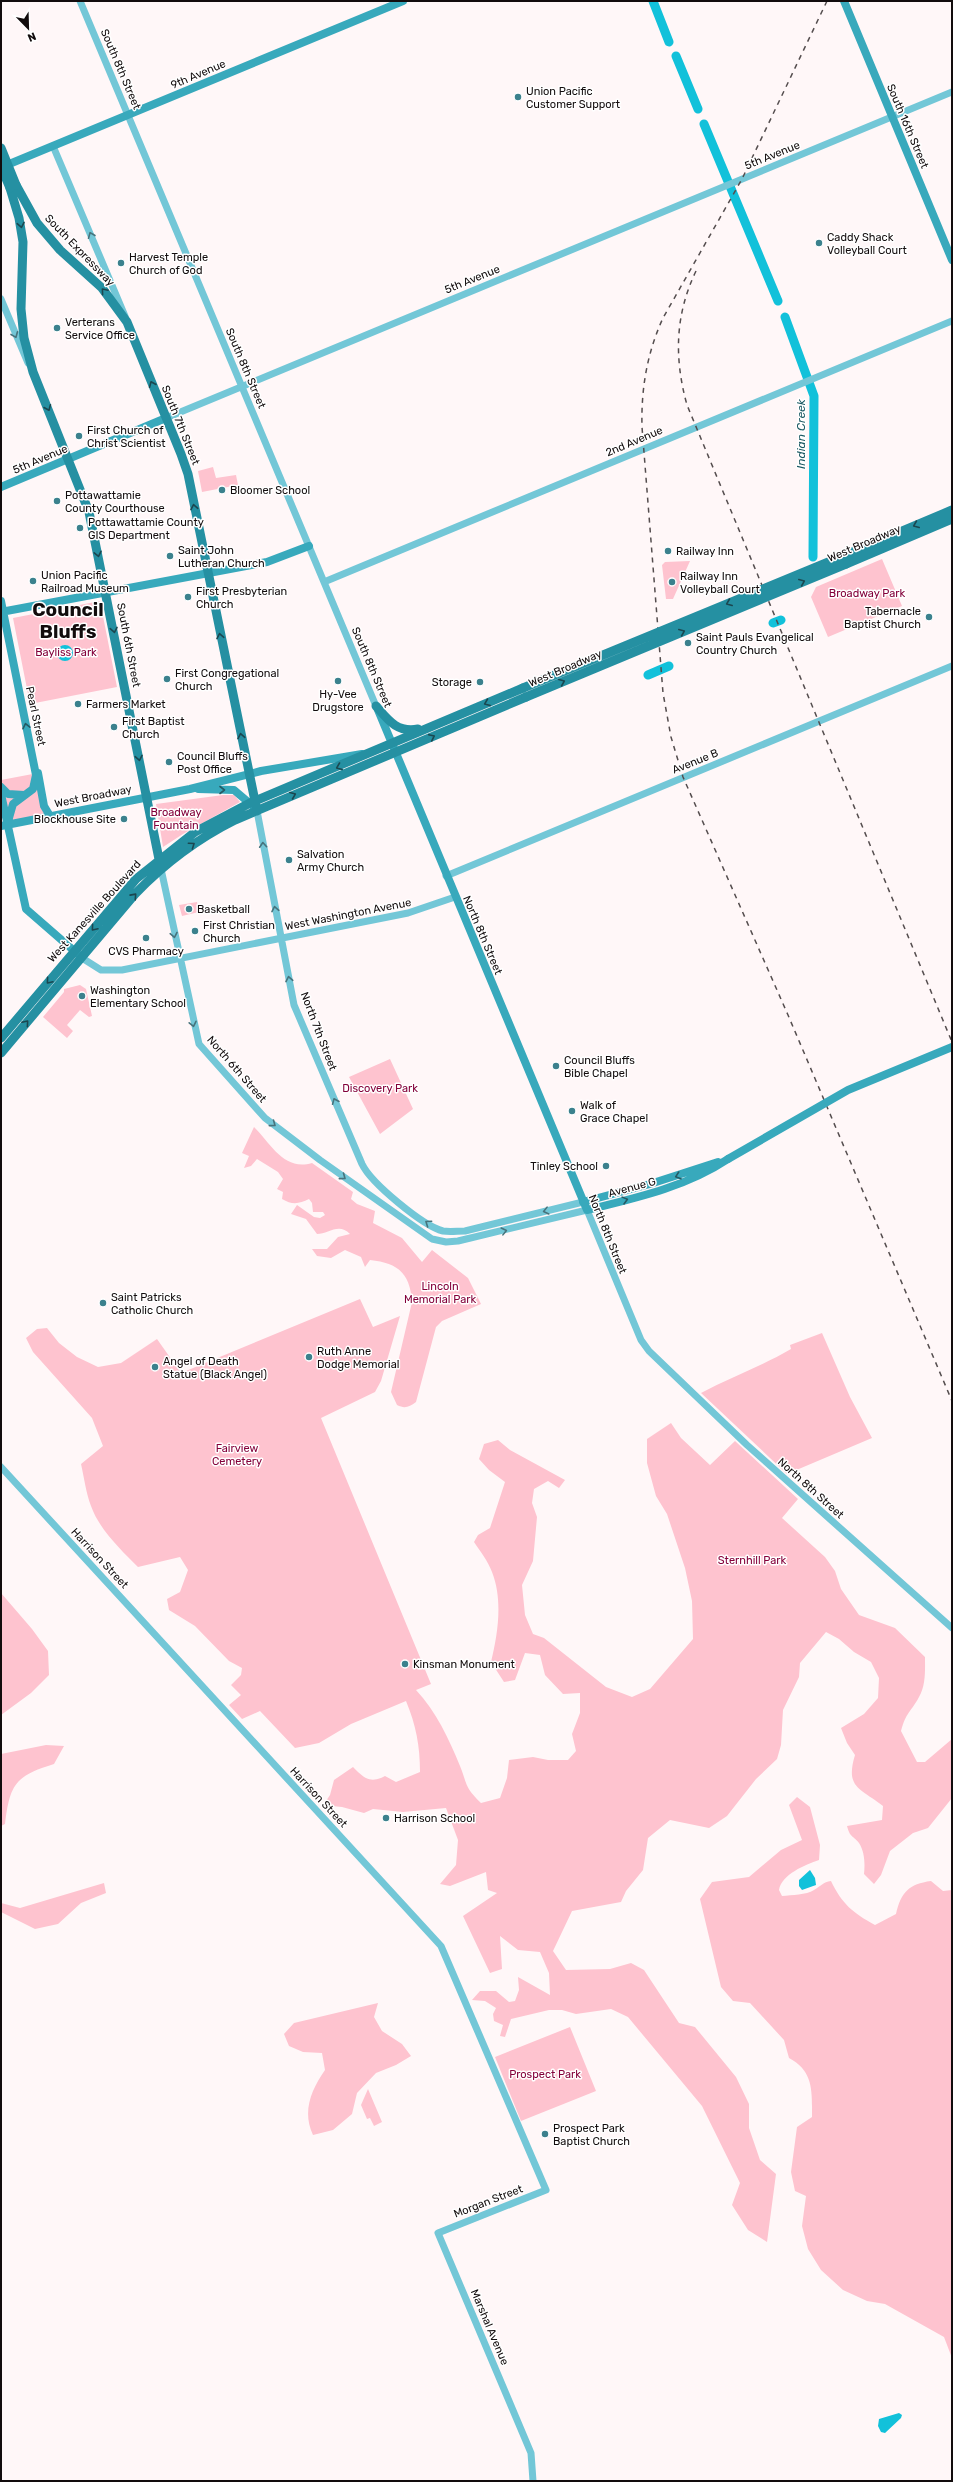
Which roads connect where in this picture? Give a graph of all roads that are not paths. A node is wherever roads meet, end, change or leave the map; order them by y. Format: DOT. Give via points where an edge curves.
graph roads {
  1 [pos="80,1"];
  2 [pos="403,1"];
  3 [pos="844,1"];
  4 [pos="952,92"];
  5 [pos="128,115"];
  6 [pos="892,117"];
  7 [pos="53,146"];
  8 [pos="1,148"];
  9 [pos="1,167"];
  10 [pos="13,187"];
  11 [pos="952,260"];
  12 [pos="1,299"];
  13 [pos="952,321"];
  14 [pos="127,322"];
  15 [pos="33,372"];
  16 [pos="242,386"];
  17 [pos="166,418"];
  18 [pos="69,458"];
  19 [pos="1,487"];
  20 [pos="952,510"];
  21 [pos="952,519"];
  22 [pos="309,546"];
  23 [pos="844,560"];
  24 [pos="208,572"];
  25 [pos="324,582"];
  26 [pos="106,592"];
  27 [pos="1,601"];
  28 [pos="2,612"];
  29 [pos="952,666"];
  30 [pos="524,692"];
  31 [pos="376,706"];
  32 [pos="429,727"];
  33 [pos="394,748"];
  34 [pos="374,752"];
  35 [pos="34,765"];
  36 [pos="249,774"];
  37 [pos="1,787"];
  38 [pos="190,789"];
  39 [pos="1,794"];
  40 [pos="26,795"];
  41 [pos="146,798"];
  42 [pos="254,805"];
  43 [pos="50,816"];
  44 [pos="4,825"];
  45 [pos="159,859"];
  46 [pos="161,869"];
  47 [pos="446,876"];
  48 [pos="455,896"];
  49 [pos="281,938"];
  50 [pos="78,955"];
  51 [pos="179,958"];
  52 [pos="1,1038"];
  53 [pos="952,1047"];
  54 [pos="1,1053"];
  55 [pos="728,1159"];
  56 [pos="583,1202"];
  57 [pos="587,1210"];
  58 [pos="464,1231"];
  59 [pos="466,1240"];
  60 [pos="1,1467"];
  61 [pos="952,1628"];
  62 [pos="546,2190"];
  63 [pos="438,2233"];
  64 [pos="533,2481"];
  1 -- 5 [label="street, South 8th Street"];
  2 -- 5 [label="main road, 9th Avenue"];
  3 -- 6 [label="main road, South 16th Street"];
  4 -- 6 [label="street, 5th Avenue"];
  5 -- 7 [label="main road, 9th Avenue"];
  5 -- 16 [label="street, South 8th Street"];
  6 -- 11 [label="main road, South 16th Street"];
  6 -- 16 [label="street, 5th Avenue"];
  7 -- 9 [label="main road, 9th Avenue"];
  14 -- 7 [label="street, South 7th Street, one-way"];
  8 -- 10 [label="main road, South Expressway, bridge"];
  9 -- 10 [label="main road, South Expressway, bridge"];
  14 -- 10 [label="main road, South Expressway, one-way" via="102,288 60,250 37,223"];
  10 -- 15 [label="main road, South Expressway, one-way" via="23,242 21,320"];
  12 -- 15 [label="street, South 6th Street, one-way"];
  13 -- 25 [label="street, 2nd Avenue"];
  17 -- 14 [label="main road, South 7th Street, one-way"];
  15 -- 18 [label="main road, South 6th Street, one-way"];
  16 -- 17 [label="street, 5th Avenue"];
  16 -- 22 [label="street, South 8th Street"];
  17 -- 18 [label="main road, 5th Avenue"];
  24 -- 17 [label="main road, South 7th Street, one-way" via="186,467"];
  18 -- 19 [label="main road, 5th Avenue"];
  18 -- 26 [label="main road, South 6th Street, one-way" via="88,506"];
  20 -- 23 [label="main road, West Broadway, one-way"];
  21 -- 23 [label="main road, West Broadway"];
  22 -- 24 [label="main road" via="267,562"];
  22 -- 25 [label="street, South 8th Street"];
  23 -- 30 [label="main road, West Broadway, bridge"];
  24 -- 26 [label="main road"];
  36 -- 24 [label="main road, South 7th Street, one-way"];
  25 -- 31 [label="street, South 8th Street"];
  26 -- 28 [label="main road"];
  26 -- 41 [label="main road, South 6th Street, one-way"];
  27 -- 28 [label="main road, Pearl Street"];
  35 -- 28 [label="main road, Pearl Street, one-way"];
  29 -- 47 [label="street, Avenue B"];
  30 -- 32 [label="main road, West Broadway, one-way"];
  33 -- 30 [label="main road, West Broadway, one-way"];
  31 -- 32 [label="main road" via="401,730"];
  31 -- 33 [label="main road, South 8th Street"];
  32 -- 33 [label="main road, West Broadway"];
  33 -- 34 [label="main road, West Broadway"];
  42 -- 33 [label="main road, West Broadway, one-way"];
  33 -- 47 [label="main road, North 8th Street"];
  34 -- 36 [label="main road, West Broadway"];
  34 -- 42 [label="main road, West Kanesville Boulevard, one-way"];
  35 -- 40 [label="main road, Pearl Street" via="35,784"];
  35 -- 43 [label="main road" via="41,783 44,806"];
  36 -- 38 [label="main road, West Broadway"];
  36 -- 42 [label="main road, North 7th Street"];
  37 -- 40 [label="main road" via="12,796"];
  38 -- 41 [label="main road, West Broadway"];
  38 -- 42 [label="main road, West Broadway, one-way" via="234,790"];
  39 -- 44 [label="main road"];
  40 -- 44 [label="main road, Pearl Street" via="13,804"];
  41 -- 43 [label="main road, West Broadway"];
  41 -- 45 [label="main road, North 6th Street"];
  42 -- 45 [label="main road, West Kanesville Boulevard" via="202,827"];
  46 -- 42 [label="main road, West Kanesville Boulevard, one-way" via="201,839"];
  49 -- 42 [label="street, North 7th Street, one-way"];
  43 -- 44 [label="main road, West Broadway"];
  44 -- 50 [label="main road" via="26,909"];
  45 -- 46 [label="main road, North 6th Street"];
  45 -- 50 [label="main road, West Kanesville Boulevard, one-way" via="132,884"];
  50 -- 46 [label="main road, West Kanesville Boulevard, one-way"];
  46 -- 51 [label="street, North 6th Street, one-way"];
  47 -- 48 [label="main road, North 8th Street"];
  48 -- 49 [label="street, West Washington Avenue" via="408,913"];
  48 -- 56 [label="main road, North 8th Street"];
  49 -- 51 [label="street, West Washington Avenue"];
  58 -- 49 [label="street, North 7th Street, one-way" via="448,1232 434,1227 381,1189 364,1170 294,1005"];
  50 -- 51 [label="street, West Washington Avenue" via="98,969 107,971"];
  50 -- 52 [label="main road, West Kanesville Boulevard, one-way"];
  54 -- 50 [label="main road, West Kanesville Boulevard, one-way"];
  51 -- 59 [label="street, North 6th Street, one-way" via="199,1044 258,1111 320,1160 426,1236 446,1242"];
  53 -- 55 [label="main road, Avenue G, bridge" via="848,1090"];
  55 -- 56 [label="main road, Avenue G, one-way"];
  57 -- 55 [label="main road, Avenue G, one-way" via="673,1186 703,1174"];
  56 -- 57 [label="main road, North 8th Street"];
  56 -- 58 [label="street, Avenue G, one-way"];
  59 -- 57 [label="street, Avenue G, one-way"];
  57 -- 61 [label="street, North 8th Street" via="641,1340 648,1351 747,1445"];
  60 -- 62 [label="street, Harrison Street" via="441,1946"];
  62 -- 63 [label="street, Morgan Street"];
  63 -- 64 [label="street, Marshal Avenue" via="531,2453"];
}
